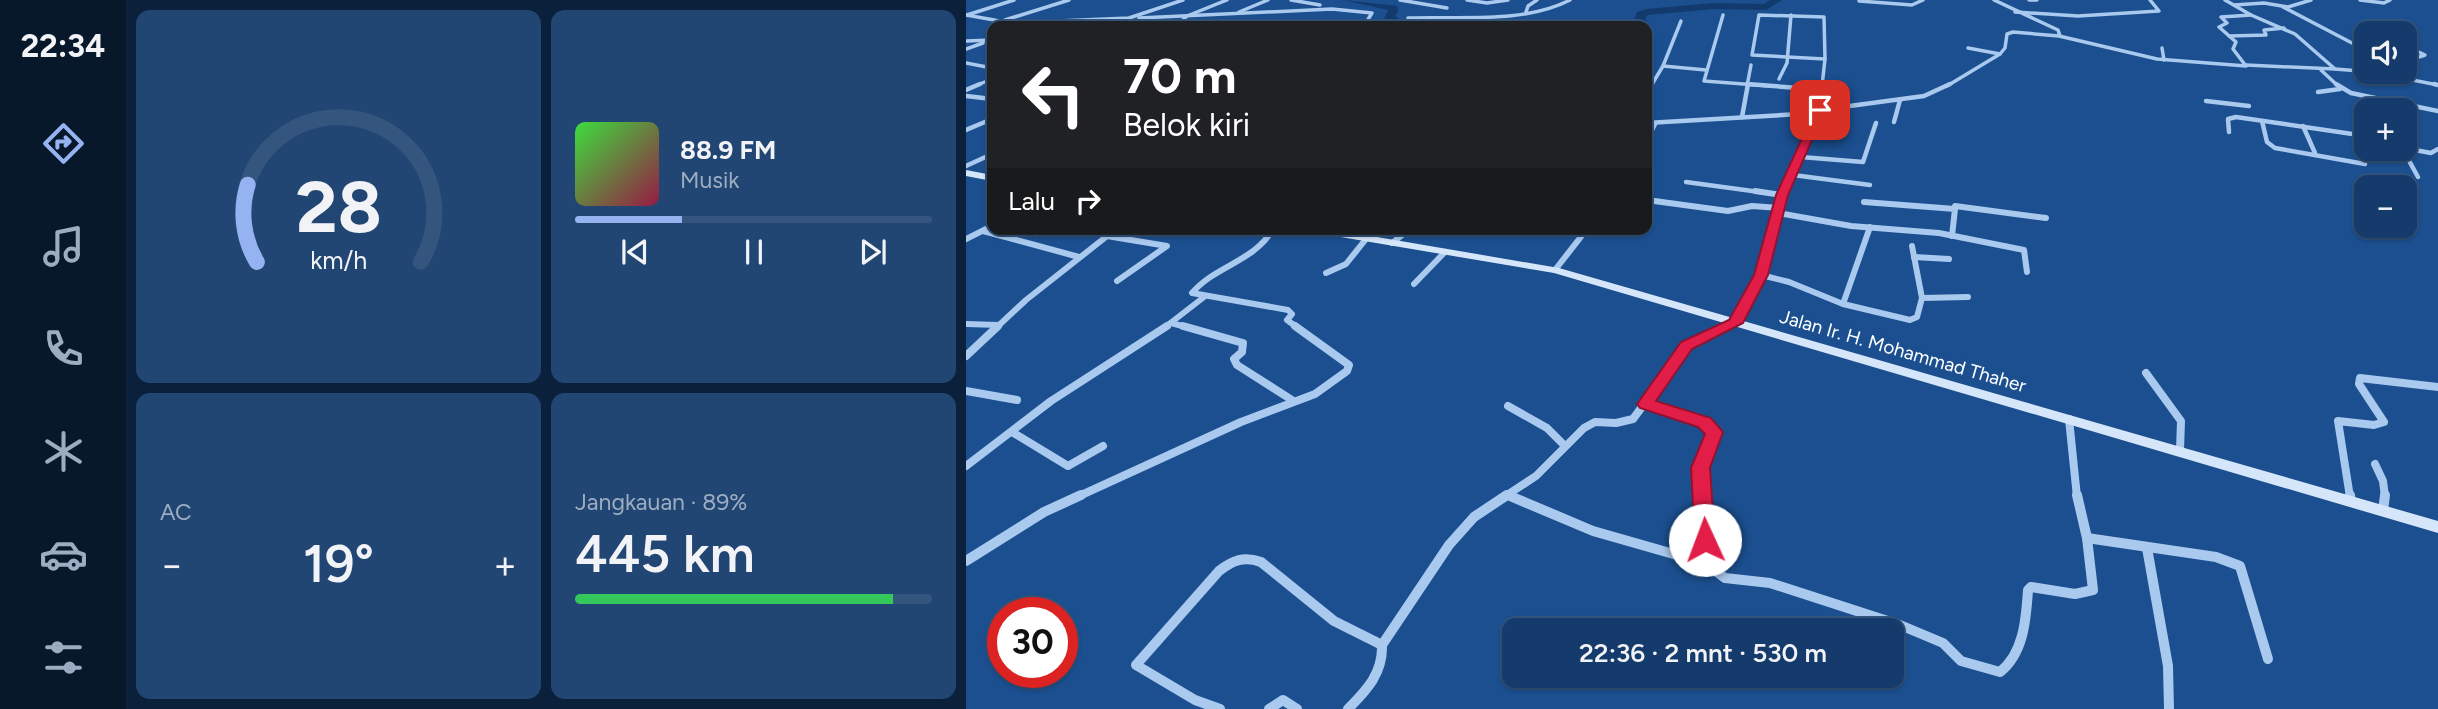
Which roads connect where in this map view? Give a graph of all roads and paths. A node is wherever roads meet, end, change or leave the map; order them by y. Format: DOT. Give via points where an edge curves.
graph roads {
  1 [pos="1014,0"];
  2 [pos="1069,0"];
  3 [pos="1184,0"];
  4 [pos="1227,0"];
  5 [pos="1268,0"];
  6 [pos="1291,0"];
  7 [pos="1400,0"];
  8 [pos="1467,0"];
  9 [pos="1508,0"];
  10 [pos="1537,0"];
  11 [pos="1570,0"];
  12 [pos="1923,0"];
  13 [pos="1994,0"];
  14 [pos="2029,0"];
  15 [pos="2037,0"];
  16 [pos="2150,0"];
  17 [pos="2225,0"];
  18 [pos="2311,0"];
  19 [pos="2360,0"];
  20 [pos="2390,0"];
  21 [pos="1860,1"];
  22 [pos="1320,5"];
  23 [pos="2233,5"];
  24 [pos="2283,6"];
  25 [pos="1447,8"];
  26 [pos="1526,12"];
  27 [pos="2015,12"];
  28 [pos="1236,14"];
  29 [pos="966,15"];
  30 [pos="1723,15"];
  31 [pos="1791,15"];
  32 [pos="2251,15"];
  33 [pos="1187,16"];
  34 [pos="1139,18"];
  35 [pos="1408,18"];
  36 [pos="1377,20"];
  37 [pos="996,21"];
  38 [pos="1004,21"];
  39 [pos="1036,21"];
  40 [pos="1182,21"];
  41 [pos="1367,21"];
  42 [pos="1681,21"];
  43 [pos="2284,28"];
  44 [pos="2229,36"];
  45 [pos="2059,37"];
  46 [pos="987,40"];
  47 [pos="966,41"];
  48 [pos="987,41"];
  49 [pos="2354,43"];
  50 [pos="1968,48"];
  51 [pos="2162,48"];
  52 [pos="966,49"];
  53 [pos="2000,54"];
  54 [pos="1787,58"];
  55 [pos="1825,59"];
  56 [pos="2164,60"];
  57 [pos="966,65"];
  58 [pos="1663,65"];
  59 [pos="1751,65"];
  60 [pos="2246,65"];
  61 [pos="987,67"];
  62 [pos="2321,69"];
  63 [pos="2335,69"];
  64 [pos="1706,70"];
  65 [pos="2354,71"];
  66 [pos="1779,79"];
  67 [pos="2417,80"];
  68 [pos="987,81"];
  69 [pos="1746,83"];
  70 [pos="1652,85"];
  71 [pos="2438,85"];
  72 [pos="966,90"];
  73 [pos="1823,90"];
  74 [pos="2345,90"];
  75 [pos="2318,92"];
  76 [pos="966,96"];
  77 [pos="987,98"];
  78 [pos="2244,99"];
  79 [pos="1900,100"];
  80 [pos="2206,101"];
  81 [pos="2249,106"];
  82 [pos="2438,111"];
  83 [pos="1819,112"];
  84 [pos="1742,117"];
  85 [pos="2259,120"];
  86 [pos="987,121"];
  87 [pos="1894,122"];
  88 [pos="1876,123"];
  89 [pos="1655,124"];
  90 [pos="2303,126"];
  91 [pos="1652,130"];
  92 [pos="966,131"];
  93 [pos="2229,132"];
  94 [pos="2354,134"];
  95 [pos="2438,149"];
  96 [pos="2417,150"];
  97 [pos="2315,153"];
  98 [pos="987,156"];
  99 [pos="1801,156"];
  100 [pos="2409,161"];
  101 [pos="2365,164"];
  102 [pos="966,166"];
  103 [pos="966,173"];
  104 [pos="1793,175"];
  105 [pos="987,177"];
  106 [pos="2418,177"];
  107 [pos="1686,183"];
  108 [pos="1870,185"];
  109 [pos="1782,195"];
  110 [pos="1957,197"];
  111 [pos="1652,201"];
  112 [pos="1864,202"];
  113 [pos="1955,207"];
  114 [pos="1779,211"];
  115 [pos="2046,218"];
  116 [pos="1870,228"];
  117 [pos="987,229"];
  118 [pos="983,231"];
  119 [pos="987,232"];
  120 [pos="998,235"];
  121 [pos="1270,235"];
  122 [pos="1344,235"];
  123 [pos="1402,235"];
  124 [pos="1582,235"];
  125 [pos="1107,236"];
  126 [pos="1952,236"];
  127 [pos="966,239"];
  128 [pos="1366,239"];
  129 [pos="1392,243"];
  130 [pos="1912,246"];
  131 [pos="1445,252"];
  132 [pos="1079,257"];
  133 [pos="1914,257"];
  134 [pos="1948,259"];
  135 [pos="1555,270"];
  136 [pos="2027,272"];
  137 [pos="1326,273"];
  138 [pos="1761,275"];
  139 [pos="1117,281"];
  140 [pos="1415,284"];
  141 [pos="1204,297"];
  142 [pos="1968,297"];
  143 [pos="1922,298"];
  144 [pos="1843,304"];
  145 [pos="1171,323"];
  146 [pos="1735,323"];
  147 [pos="966,324"];
  148 [pos="999,325"];
  149 [pos="966,356"];
  150 [pos="2146,373"];
  151 [pos="2438,387"];
  152 [pos="966,391"];
  153 [pos="1017,400"];
  154 [pos="1293,400"];
  155 [pos="1646,404"];
  156 [pos="1508,406"];
  157 [pos="2068,419"];
  158 [pos="1012,432"];
  159 [pos="1564,445"];
  160 [pos="1103,446"];
  161 [pos="2180,450"];
  162 [pos="2375,464"];
  163 [pos="966,467"];
  164 [pos="1510,496"];
  165 [pos="2351,501"];
  166 [pos="2383,511"];
  167 [pos="2438,527"];
  168 [pos="2087,538"];
  169 [pos="2147,548"];
  170 [pos="966,561"];
  171 [pos="1705,563"];
  172 [pos="1382,645"];
  173 [pos="2268,659"];
  174 [pos="1220,709"];
  175 [pos="1269,709"];
  176 [pos="1297,709"];
  177 [pos="1348,709"];
  178 [pos="2169,709"];
  1 -- 29 [label="street"];
  2 -- 38 [label="street"];
  3 -- 34 [label="street"];
  4 -- 33 [label="street"];
  5 -- 28 [label="street"];
  6 -- 22 [label="street"];
  7 -- 25 [label="street"];
  8 -- 9 [label="street"];
  10 -- 26 [label="street"];
  11 -- 26 [label="street" via="1560,7"];
  12 -- 21 [label="street" via="1912,5"];
  13 -- 27 [label="street"];
  14 -- 15 [label="street"];
  16 -- 27 [label="street" via="2159,11 2078,16"];
  17 -- 23 [label="street"];
  18 -- 24 [label="street"];
  19 -- 20 [label="street"];
  23 -- 24 [label="street"];
  23 -- 32 [label="street"];
  24 -- 49 [label="street"];
  26 -- 35 [label="street"];
  27 -- 45 [label="street" via="2058,30"];
  28 -- 33 [label="street"];
  28 -- 41 [label="street" via="1332,9 1372,13"];
  29 -- 37 [label="street"];
  30 -- 64 [label="street"];
  31 -- 54 [label="street"];
  31 -- 54 [label="street" via="1759,15 1752,54"];
  31 -- 55 [label="street" via="1824,17"];
  32 -- 43 [label="street"];
  32 -- 44 [label="street" via="2221,17 2227,23 2219,27"];
  33 -- 34 [label="street"];
  33 -- 40 [label="street"];
  34 -- 39 [label="street"];
  36 -- 41 [label="street"];
  42 -- 58 [label="street"];
  43 -- 44 [label="street" via="2264,30 2266,36"];
  43 -- 63 [label="street"];
  44 -- 60 [label="street" via="2236,43 2233,50"];
  45 -- 53 [label="street" via="2008,33"];
  45 -- 56 [label="street"];
  46 -- 47 [label="street"];
  48 -- 52 [label="street"];
  50 -- 53 [label="street"];
  51 -- 56 [label="street"];
  53 -- 79 [label="street" via="1942,89"];
  54 -- 55 [label="street"];
  54 -- 66 [label="street"];
  55 -- 73 [label="street"];
  56 -- 60 [label="street"];
  57 -- 61 [label="street"];
  58 -- 64 [label="street"];
  58 -- 70 [label="street"];
  59 -- 69 [label="street"];
  60 -- 62 [label="street"];
  62 -- 63 [label="street"];
  62 -- 74 [label="street"];
  63 -- 65 [label="street"];
  64 -- 69 [label="street" via="1705,82"];
  67 -- 71 [label="street"];
  68 -- 72 [label="street"];
  69 -- 73 [label="street"];
  69 -- 84 [label="street"];
  73 -- 83 [label="street"];
  74 -- 75 [label="street"];
  74 -- 82 [label="street"];
  76 -- 77 [label="street"];
  78 -- 81 [label="street"];
  79 -- 83 [label="street"];
  79 -- 87 [label="street"];
  80 -- 81 [label="street"];
  81 -- 85 [label="street"];
  83 -- 84 [label="street"];
  83 -- 99 [label="street"];
  84 -- 89 [label="street"];
  85 -- 90 [label="street"];
  85 -- 93 [label="street" via="2230,117"];
  85 -- 97 [label="street" via="2270,145"];
  86 -- 92 [label="street"];
  88 -- 99 [label="street" via="1863,162"];
  89 -- 91 [label="street"];
  90 -- 94 [label="street"];
  90 -- 97 [label="street"];
  95 -- 96 [label="street" via="2431,153"];
  97 -- 101 [label="street"];
  98 -- 102 [label="street"];
  99 -- 104 [label="street"];
  100 -- 106 [label="street"];
  103 -- 105 [label="main road"];
  104 -- 108 [label="street"];
  104 -- 109 [label="street"];
  107 -- 109 [label="street"];
  109 -- 114 [label="street"];
  110 -- 113 [label="street"];
  111 -- 114 [label="street" via="1728,211 1752,206"];
  112 -- 113 [label="street"];
  113 -- 115 [label="street"];
  113 -- 126 [label="street"];
  114 -- 116 [label="street"];
  114 -- 138 [label="street"];
  116 -- 126 [label="street"];
  116 -- 144 [label="street"];
  117 -- 118 [label="street"];
  118 -- 119 [label="street"];
  118 -- 127 [label="street"];
  120 -- 132 [label="street"];
  121 -- 141 [label="street" via="1261,250 1193,290 1195,296"];
  122 -- 128 [label="main road, Jalan Ir. H. Mohammad Thaher"];
  123 -- 129 [label="street"];
  124 -- 135 [label="street"];
  125 -- 132 [label="street"];
  125 -- 139 [label="street" via="1167,245"];
  126 -- 136 [label="street" via="2024,250"];
  128 -- 129 [label="main road, Jalan Ir. H. Mohammad Thaher"];
  128 -- 137 [label="street" via="1346,264"];
  129 -- 131 [label="main road, Jalan Ir. H. Mohammad Thaher"];
  130 -- 133 [label="street"];
  131 -- 135 [label="main road, Jalan Ir. H. Mohammad Thaher"];
  131 -- 140 [label="street"];
  132 -- 148 [label="street"];
  133 -- 134 [label="street"];
  133 -- 143 [label="street"];
  135 -- 146 [label="main road, Jalan Ir. H. Mohammad Thaher"];
  138 -- 144 [label="street"];
  138 -- 146 [label="street"];
  141 -- 145 [label="street"];
  141 -- 154 [label="street" via="1288,310 1292,314 1287,320 1349,365 1347,372 1315,394"];
  142 -- 143 [label="street"];
  143 -- 144 [label="street" via="1913,320"];
  145 -- 154 [label="street" via="1242,343 1242,352 1234,359 1237,365"];
  145 -- 158 [label="street" via="1051,401"];
  146 -- 155 [label="street" via="1687,346"];
  146 -- 157 [label="main road, Jalan Ir. H. Mohammad Thaher"];
  147 -- 148 [label="street"];
  148 -- 149 [label="street"];
  150 -- 161 [label="street" via="2181,421"];
  151 -- 165 [label="street" via="2360,378 2384,422 2377,426 2338,421"];
  152 -- 153 [label="street"];
  154 -- 170 [label="street" via="1044,512"];
  155 -- 159 [label="street" via="1633,419 1595,422"];
  155 -- 171 [label="street" via="1704,422 1714,432 1700,468"];
  156 -- 159 [label="street" via="1547,428"];
  157 -- 161 [label="main road, Jalan Ir. H. Mohammad Thaher"];
  157 -- 168 [label="street" via="2076,492"];
  158 -- 160 [label="street" via="1068,466"];
  158 -- 163 [label="street"];
  159 -- 164 [label="street"];
  161 -- 165 [label="main road, Jalan Ir. H. Mohammad Thaher"];
  162 -- 166 [label="street" via="2386,486"];
  164 -- 171 [label="street" via="1593,531"];
  164 -- 172 [label="street" via="1474,517 1449,545"];
  165 -- 166 [label="main road, Jalan Ir. H. Mohammad Thaher"];
  166 -- 167 [label="main road, Jalan Ir. H. Mohammad Thaher"];
  168 -- 169 [label="street"];
  168 -- 171 [label="street" via="2093,590 2075,594 2031,587 2019,653 2000,672 1961,661 1943,643 1900,625 1769,583 1725,578"];
  169 -- 173 [label="street" via="2216,557 2240,566"];
  169 -- 178 [label="street" via="2166,653"];
  172 -- 174 [label="street" via="1334,621 1261,562 1247,556 1233,561 1136,665 1195,700"];
  172 -- 177 [label="street" via="1380,669"];
  175 -- 176 [label="street" via="1283,700"];
}
